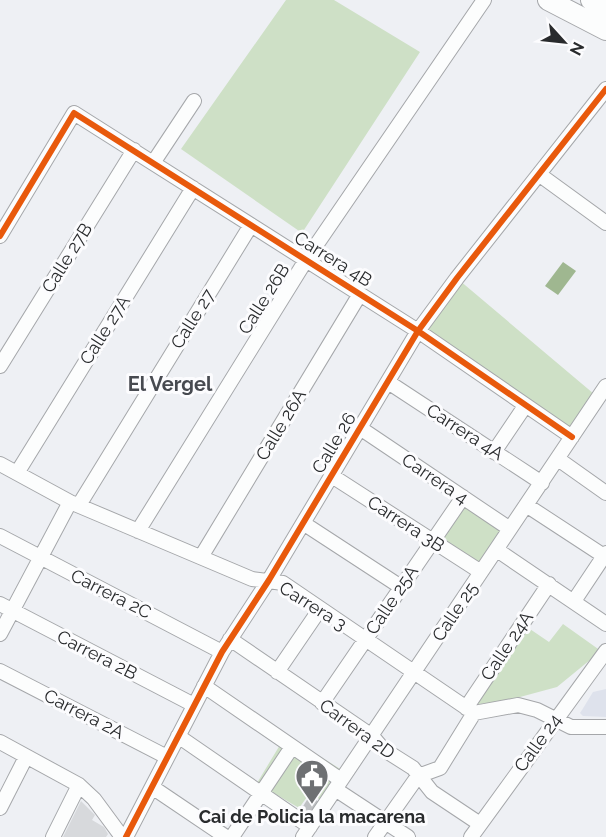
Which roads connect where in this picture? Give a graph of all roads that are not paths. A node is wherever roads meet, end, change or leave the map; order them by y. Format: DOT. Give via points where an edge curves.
graph roads {
  1 [pos="484,0"];
  2 [pos="548,0"];
  3 [pos="591,0"];
  4 [pos="606,9"];
  5 [pos="606,30"];
  6 [pos="606,89"];
  7 [pos="194,100"];
  8 [pos="134,150"];
  9 [pos="153,163"];
  10 [pos="540,175"];
  11 [pos="193,188"];
  12 [pos="606,223"];
  13 [pos="251,225"];
  14 [pos="0,236"];
  15 [pos="306,260"];
  16 [pos="360,294"];
  17 [pos="418,331"];
  18 [pos="0,366"];
  19 [pos="388,382"];
  20 [pos="606,386"];
  21 [pos="525,406"];
  22 [pos="360,429"];
  23 [pos="572,437"];
  24 [pos="494,452"];
  25 [pos="558,459"];
  26 [pos="0,464"];
  27 [pos="17,473"];
  28 [pos="332,476"];
  29 [pos="542,483"];
  30 [pos="606,494"];
  31 [pos="463,497"];
  32 [pos="74,503"];
  33 [pos="526,505"];
  34 [pos="303,523"];
  35 [pos="510,529"];
  36 [pos="138,531"];
  37 [pos="0,536"];
  38 [pos="433,541"];
  39 [pos="496,550"];
  40 [pos="605,555"];
  41 [pos="40,557"];
  42 [pos="201,557"];
  43 [pos="481,572"];
  44 [pos="269,580"];
  45 [pos="549,584"];
  46 [pos="401,587"];
  47 [pos="574,601"];
  48 [pos="6,607"];
  49 [pos="320,609"];
  50 [pos="606,624"];
  51 [pos="0,634"];
  52 [pos="230,639"];
  53 [pos="365,639"];
  54 [pos="606,651"];
  55 [pos="222,652"];
  56 [pos="0,671"];
  57 [pos="277,672"];
  58 [pos="415,673"];
  59 [pos="204,686"];
  60 [pos="322,703"];
  61 [pos="194,705"];
  62 [pos="470,710"];
  63 [pos="555,720"];
  64 [pos="606,727"];
  65 [pos="178,736"];
  66 [pos="372,736"];
  67 [pos="0,742"];
  68 [pos="292,747"];
  69 [pos="26,757"];
  70 [pos="167,757"];
  71 [pos="418,776"];
  72 [pos="80,785"];
  73 [pos="338,785"];
  74 [pos="152,787"];
  75 [pos="261,793"];
  76 [pos="0,808"];
  77 [pos="385,822"];
  78 [pos="480,824"];
  79 [pos="306,832"];
  80 [pos="53,837"];
  81 [pos="124,837"];
  82 [pos="226,837"];
  83 [pos="232,837"];
  84 [pos="375,837"];
  85 [pos="408,837"];
  86 [pos="471,837"];
  1 -- 15 [label="street, Calle 26B"];
  2 -- 5 [label="street"];
  3 -- 4 [label="street"];
  6 -- 10 [label="street, Calle 26"];
  7 -- 9 [label="street"];
  8 -- 9 [label="street, Carrera 4B"];
  8 -- 14 [label="street, Carrera 4B" via="74,113"];
  8 -- 18 [label="street, Calle 27B"];
  9 -- 11 [label="street, Carrera 4B"];
  10 -- 12 [label="street"];
  10 -- 17 [label="street, Calle 26"];
  11 -- 13 [label="street, Carrera 4B"];
  11 -- 27 [label="street, Calle 27A"];
  13 -- 15 [label="street, Carrera 4B"];
  13 -- 32 [label="street, Calle 27"];
  15 -- 16 [label="street, Carrera 4B"];
  15 -- 36 [label="street, Calle 26B"];
  16 -- 17 [label="street, Carrera 4B"];
  16 -- 42 [label="street, Calle 26A"];
  17 -- 19 [label="street, Calle 26"];
  17 -- 21 [label="street, Carrera 4B"];
  19 -- 22 [label="street, Calle 26"];
  19 -- 24 [label="street, Carrera 4A"];
  20 -- 23 [label="street, Calle 25"];
  21 -- 23 [label="street, Carrera 4B"];
  21 -- 24 [label="street"];
  22 -- 28 [label="street, Calle 26"];
  22 -- 31 [label="street, Carrera 4"];
  23 -- 25 [label="street, Calle 25"];
  24 -- 29 [label="street, Carrera 4A"];
  25 -- 29 [label="street, Calle 25"];
  25 -- 30 [label="street"];
  26 -- 27 [label="street"];
  27 -- 32 [label="street"];
  28 -- 34 [label="street, Calle 26"];
  28 -- 38 [label="street, Carrera 3B"];
  29 -- 33 [label="street, Calle 25"];
  31 -- 35 [label="street, Carrera 4"];
  31 -- 38 [label="street, Calle 25A"];
  32 -- 36 [label="street, Carrera 3"];
  32 -- 41 [label="street, Calle 27"];
  33 -- 35 [label="street, Calle 25"];
  33 -- 40 [label="street"];
  34 -- 44 [label="street, Calle 26"];
  34 -- 46 [label="street"];
  35 -- 39 [label="street, Calle 25"];
  36 -- 42 [label="street, Carrera 3"];
  37 -- 41 [label="street, Carrera 2C"];
  38 -- 43 [label="street, Carrera 3B"];
  38 -- 46 [label="street, Calle 25A"];
  39 -- 43 [label="street, Calle 25"];
  39 -- 45 [label="street"];
  40 -- 47 [label="street"];
  41 -- 48 [label="street, Calle 27"];
  41 -- 55 [label="street, Carrera 2C"];
  42 -- 44 [label="street, Carrera 3" via="252,579"];
  43 -- 58 [label="street, Calle 25"];
  44 -- 49 [label="street, Carrera 3" via="284,583"];
  44 -- 52 [label="street, Calle 26"];
  45 -- 47 [label="street"];
  45 -- 62 [label="street, Calle 24A"];
  46 -- 53 [label="street, Calle 25A"];
  47 -- 50 [label="street"];
  48 -- 51 [label="street, Calle 27"];
  48 -- 61 [label="street, Carrera 2B"];
  49 -- 53 [label="street, Carrera 3"];
  49 -- 57 [label="street"];
  52 -- 55 [label="street, Calle 26"];
  52 -- 57 [label="street, Carrera 2D"];
  53 -- 58 [label="street, Carrera 3"];
  53 -- 60 [label="street, Calle 25A"];
  54 -- 63 [label="street, Calle 24"];
  55 -- 59 [label="street, Calle 26"];
  56 -- 70 [label="street, Carrera 2A"];
  57 -- 60 [label="street, Carrera 2D"];
  58 -- 62 [label="street, Carrera 3"];
  58 -- 66 [label="street, Calle 25"];
  59 -- 61 [label="street, Calle 26"];
  59 -- 68 [label="street"];
  60 -- 66 [label="street, Carrera 2D"];
  61 -- 65 [label="street, Calle 26"];
  62 -- 63 [label="street" via="518,705"];
  62 -- 71 [label="street, Calle 24A" via="440,768"];
  63 -- 64 [label="street" via="571,727"];
  63 -- 78 [label="street, Calle 24"];
  65 -- 70 [label="street, Calle 26"];
  65 -- 75 [label="street"];
  66 -- 71 [label="street, Carrera 2D"];
  66 -- 73 [label="street, Calle 25"];
  67 -- 69 [label="street"];
  68 -- 73 [label="street"];
  68 -- 75 [label="street"];
  69 -- 72 [label="street"];
  69 -- 76 [label="street"];
  70 -- 74 [label="street, Calle 26"];
  71 -- 77 [label="street"];
  71 -- 78 [label="street, Carrera 2D" via="432,792"];
  72 -- 80 [label="street"];
  72 -- 81 [label="street"];
  73 -- 77 [label="street"];
  73 -- 79 [label="street, Calle 25"];
  74 -- 81 [label="street, Calle 26"];
  74 -- 82 [label="street"];
  75 -- 79 [label="street"];
  75 -- 83 [label="street"];
  77 -- 84 [label="street"];
  77 -- 85 [label="street"];
  78 -- 86 [label="street, Calle 24"];
}
